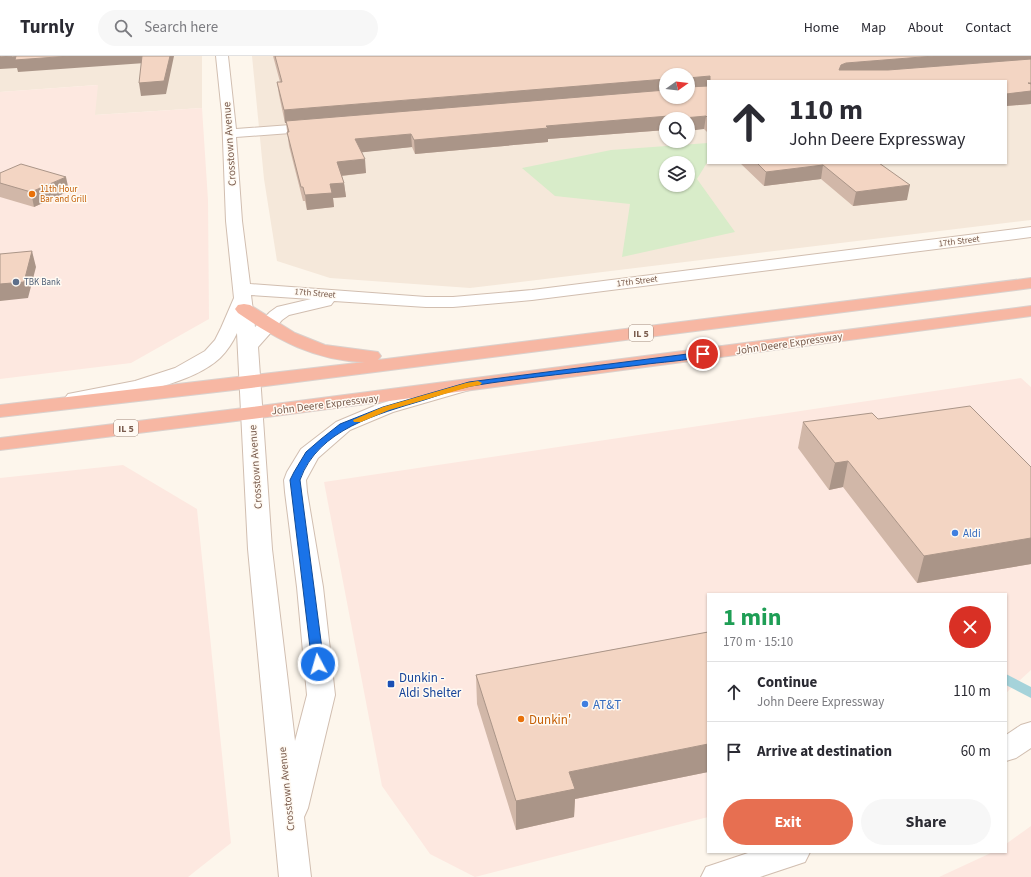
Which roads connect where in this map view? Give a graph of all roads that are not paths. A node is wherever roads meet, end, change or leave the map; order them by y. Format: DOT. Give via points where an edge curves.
graph roads {
  1 [pos="222,56"];
  2 [pos="332,126"];
  3 [pos="229,134"];
  4 [pos="1031,232"];
  5 [pos="1031,283"];
  6 [pos="243,298"];
  7 [pos="366,298"];
  8 [pos="806,311"];
  9 [pos="1031,311"];
  10 [pos="268,326"];
  11 [pos="248,346"];
  12 [pos="251,382"];
  13 [pos="469,384"];
  14 [pos="3,411"];
  15 [pos="252,413"];
  16 [pos="0,444"];
  17 [pos="1031,733"];
  18 [pos="1007,749"];
  19 [pos="290,822"];
  20 [pos="791,853"];
  21 [pos="295,877"];
  22 [pos="717,877"];
  1 -- 3 [label="street, Crosstown Avenue"];
  2 -- 3 [label="street"];
  3 -- 6 [label="street, Crosstown Avenue" via="234,220"];
  4 -- 7 [label="street, 17th Street" via="487,299 426,302"];
  5 -- 8 [label="highway, IL 5"];
  6 -- 7 [label="street, 17th Street"];
  6 -- 10 [label="highway"];
  6 -- 11 [label="street, Crosstown Avenue"];
  6 -- 14 [label="street" via="226,338 214,354 180,373 122,390"];
  7 -- 10 [label="street" via="298,306 283,311"];
  8 -- 10 [label="highway" via="596,328 357,356 338,355 311,347 288,338"];
  8 -- 12 [label="highway, IL 5"];
  9 -- 13 [label="highway, John Deere Expressway / IL 5"];
  10 -- 11 [label="street"];
  11 -- 12 [label="street, Crosstown Avenue"];
  12 -- 14 [label="highway, IL 5"];
  12 -- 15 [label="street, Crosstown Avenue"];
  13 -- 15 [label="highway, John Deere Expressway / IL 5"];
  13 -- 19 [label="street" via="386,408 343,426 309,454 298,472 295,480 296,492 310,587 321,695"];
  15 -- 16 [label="highway, John Deere Expressway / IL 5"];
  15 -- 19 [label="street, Crosstown Avenue" via="260,549"];
  17 -- 18 [label="street"];
  19 -- 21 [label="street, Crosstown Avenue"];
  20 -- 22 [label="street"];
}
